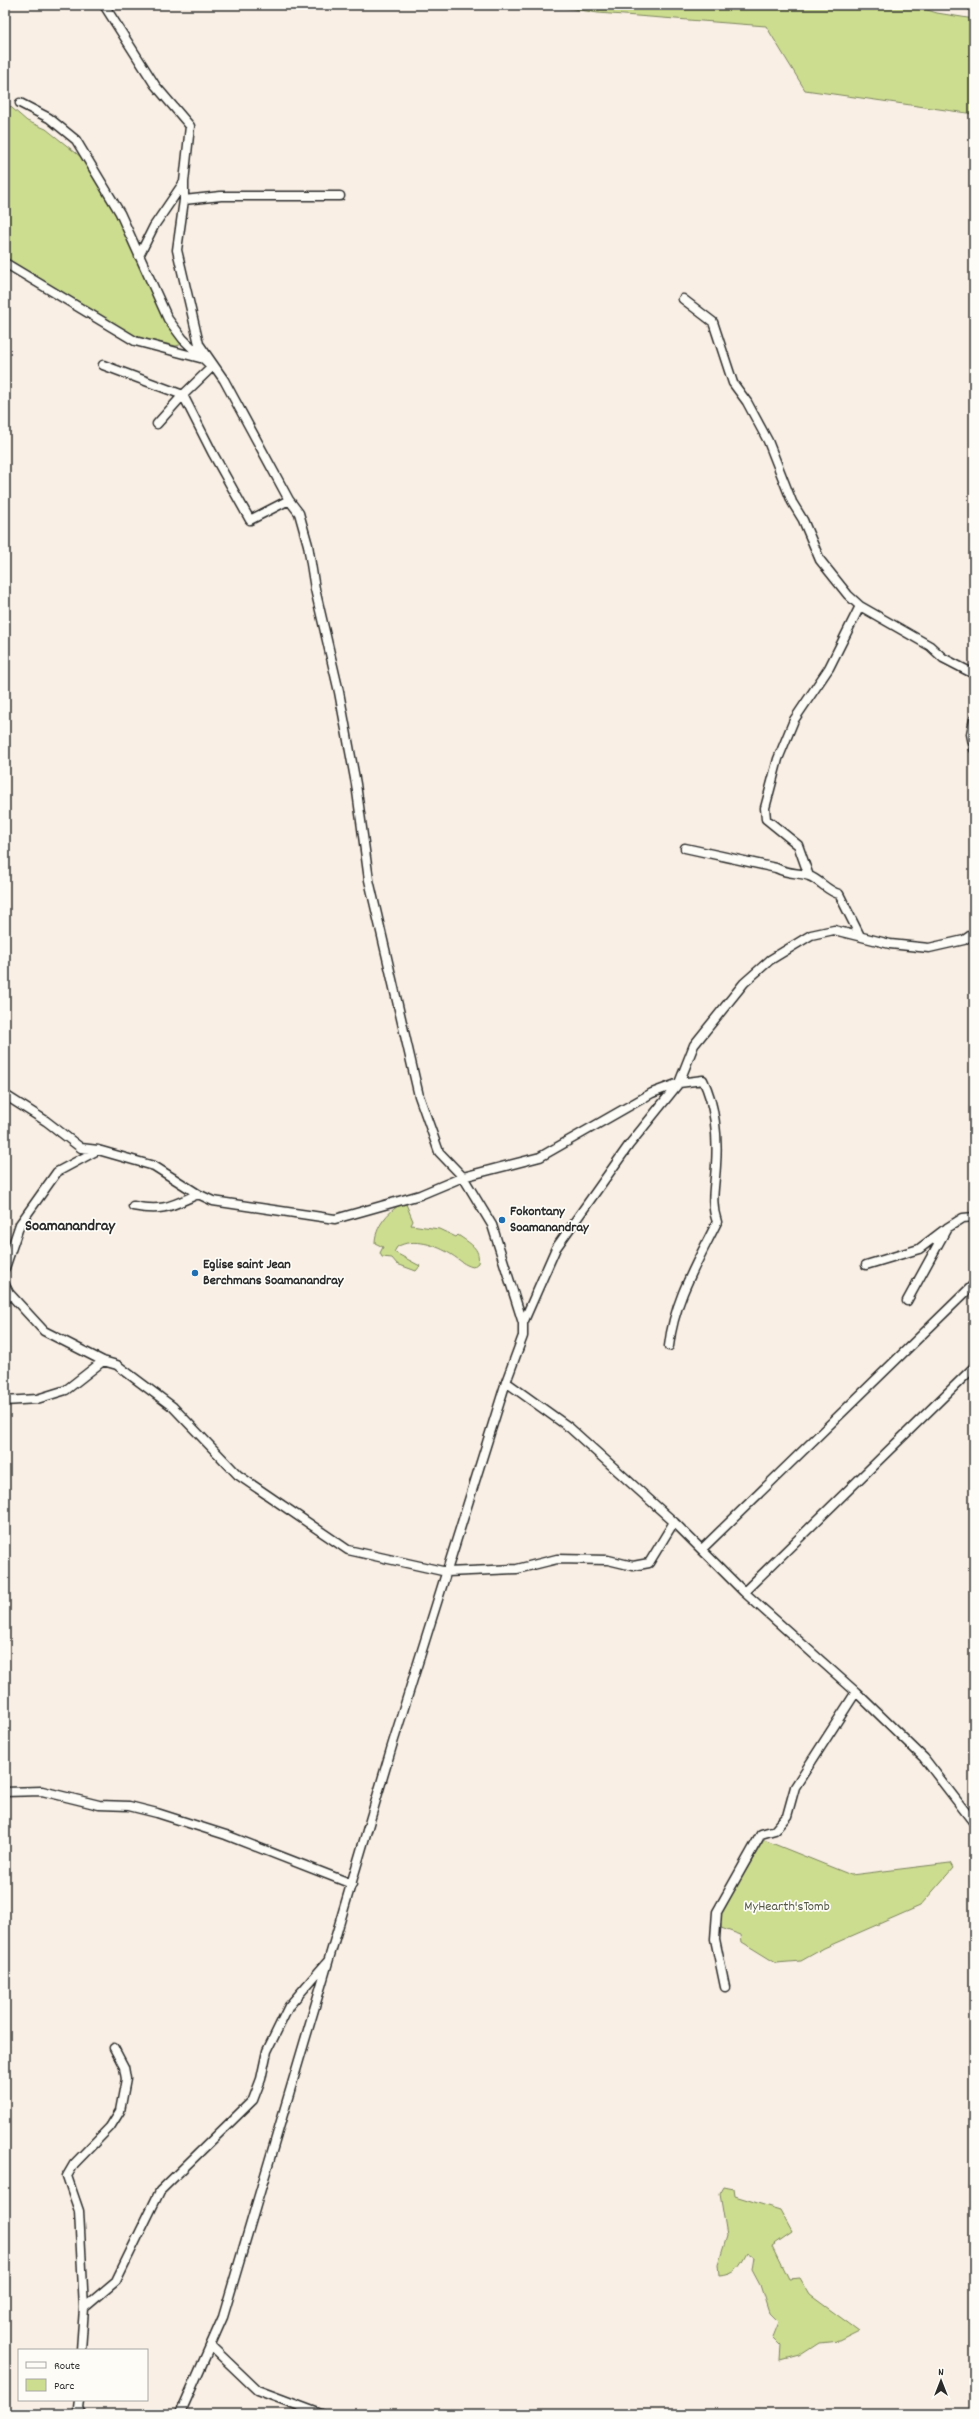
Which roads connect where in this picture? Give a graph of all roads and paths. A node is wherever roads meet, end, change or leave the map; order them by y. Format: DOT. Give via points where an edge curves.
graph roads {
  1 [pos="104,5"];
  2 [pos="20,103"];
  3 [pos="184,182"];
  4 [pos="340,196"];
  5 [pos="184,200"];
  6 [pos="139,256"];
  7 [pos="5,263"];
  8 [pos="683,299"];
  9 [pos="202,359"];
  10 [pos="103,365"];
  11 [pos="213,366"];
  12 [pos="184,395"];
  13 [pos="157,424"];
  14 [pos="289,500"];
  15 [pos="860,606"];
  16 [pos="974,674"];
  17 [pos="974,719"];
  18 [pos="974,749"];
  19 [pos="685,848"];
  20 [pos="809,876"];
  21 [pos="974,932"];
  22 [pos="860,936"];
  23 [pos="679,1083"];
  24 [pos="5,1095"];
  25 [pos="98,1150"];
  26 [pos="463,1177"];
  27 [pos="198,1194"];
  28 [pos="133,1206"];
  29 [pos="974,1216"];
  30 [pos="947,1228"];
  31 [pos="866,1265"];
  32 [pos="5,1268"];
  33 [pos="974,1284"];
  34 [pos="5,1285"];
  35 [pos="907,1301"];
  36 [pos="523,1324"];
  37 [pos="669,1346"];
  38 [pos="103,1361"];
  39 [pos="974,1367"];
  40 [pos="506,1382"];
  41 [pos="5,1401"];
  42 [pos="674,1522"];
  43 [pos="702,1549"];
  44 [pos="447,1572"];
  45 [pos="744,1592"];
  46 [pos="856,1692"];
  47 [pos="5,1792"];
  48 [pos="974,1823"];
  49 [pos="352,1884"];
  50 [pos="330,1957"];
  51 [pos="725,1987"];
  52 [pos="114,2048"];
  53 [pos="84,2308"];
  54 [pos="212,2347"];
  55 [pos="82,2349"];
  56 [pos="79,2401"];
  57 [pos="81,2414"];
  58 [pos="180,2414"];
  59 [pos="321,2414"];
  1 -- 3 [label="street" via="154,85 190,126"];
  2 -- 6 [label="street" via="49,118 76,140 120,213"];
  3 -- 5 [label="street"];
  3 -- 6 [label="street" via="154,226"];
  4 -- 5 [label="street" via="221,196"];
  5 -- 11 [label="street" via="177,250 199,344"];
  6 -- 9 [label="street" via="168,319"];
  7 -- 9 [label="street" via="135,341"];
  8 -- 15 [label="street" via="713,322 733,382 768,440 792,502 803,520 820,560"];
  9 -- 11 [label="street"];
  10 -- 12 [label="street"];
  11 -- 12 [label="street"];
  11 -- 14 [label="street" via="224,380"];
  12 -- 13 [label="street"];
  12 -- 14 [label="street" via="250,520"];
  14 -- 26 [label="street" via="300,513 308,545 356,784 369,880 419,1096 439,1152"];
  15 -- 16 [label="street" via="930,646 943,658"];
  15 -- 20 [label="street" via="829,668 794,720 778,759 765,808 766,819 798,845"];
  17 -- 18 [label="street" via="971,734"];
  19 -- 20 [label="street" via="776,868 788,874"];
  20 -- 22 [label="street" via="839,894"];
  21 -- 22 [label="street" via="964,940 929,948 890,944"];
  22 -- 23 [label="street" via="834,930 811,935 770,960 734,993 694,1045"];
  23 -- 26 [label="street" via="652,1093 540,1157"];
  23 -- 36 [label="street" via="628,1145 556,1248"];
  23 -- 37 [label="street" via="702,1080 711,1096 716,1163 712,1208 717,1222 679,1298"];
  24 -- 25 [label="street" via="46,1121 81,1148"];
  25 -- 27 [label="street" via="154,1166"];
  25 -- 32 [label="street" via="57,1172 20,1224"];
  26 -- 27 [label="street" via="420,1196 335,1219 213,1201"];
  26 -- 36 [label="street" via="492,1225"];
  27 -- 28 [label="street" via="169,1207 154,1210"];
  29 -- 30 [label="street" via="962,1218"];
  30 -- 31 [label="street" via="919,1249"];
  30 -- 35 [label="street"];
  33 -- 43 [label="street"];
  34 -- 38 [label="street" via="9,1293 44,1331"];
  36 -- 40 [label="street" via="523,1336"];
  38 -- 41 [label="street" via="66,1390 37,1399"];
  38 -- 44 [label="street" via="117,1365 173,1408 238,1475 348,1550"];
  39 -- 45 [label="street"];
  40 -- 42 [label="street" via="570,1428"];
  40 -- 44 [label="street"];
  42 -- 43 [label="street"];
  42 -- 44 [label="street" via="649,1563 633,1566 608,1560 557,1559 517,1569"];
  43 -- 45 [label="street"];
  44 -- 49 [label="street"];
  45 -- 46 [label="street"];
  46 -- 48 [label="street" via="924,1758"];
  46 -- 51 [label="street" via="795,1787 787,1816 775,1830 762,1834 717,1912 715,1939"];
  47 -- 49 [label="street" via="42,1791 99,1805 128,1806 157,1813 226,1835"];
  49 -- 50 [label="street"];
  50 -- 53 [label="street" via="289,2006 267,2051 261,2080 253,2100 160,2191 116,2280"];
  50 -- 54 [label="street"];
  52 -- 53 [label="street" via="124,2067 126,2079 120,2111 110,2127 74,2164 67,2176 79,2211"];
  53 -- 55 [label="street"];
  54 -- 58 [label="street"];
  54 -- 59 [label="street" via="257,2390"];
  56 -- 57 [label="street"];
}
